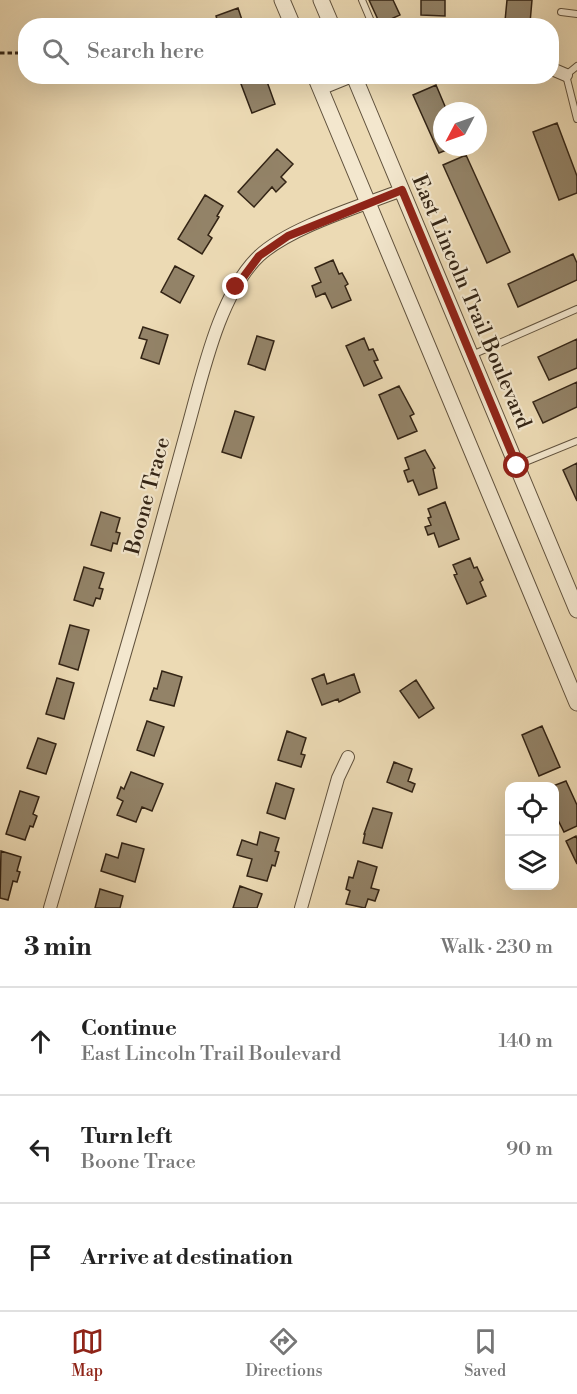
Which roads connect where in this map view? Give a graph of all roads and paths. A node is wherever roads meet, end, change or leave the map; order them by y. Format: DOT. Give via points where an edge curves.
graph roads {
  1 [pos="282,0"];
  2 [pos="321,0"];
  3 [pos="362,0"];
  4 [pos="561,12"];
  5 [pos="577,14"];
  6 [pos="290,18"];
  7 [pos="329,18"];
  8 [pos="370,18"];
  9 [pos="0,53"];
  10 [pos="18,53"];
  11 [pos="577,66"];
  12 [pos="559,72"];
  13 [pos="566,75"];
  14 [pos="317,84"];
  15 [pos="356,84"];
  16 [pos="577,119"];
  17 [pos="402,190"];
  18 [pos="368,204"];
  19 [pos="577,309"];
  20 [pos="471,355"];
  21 [pos="577,441"];
  22 [pos="517,466"];
  23 [pos="577,610"];
  24 [pos="577,703"];
  25 [pos="348,758"];
  26 [pos="50,908"];
  27 [pos="301,908"];
  1 -- 6 [label="street"];
  2 -- 7 [label="street"];
  3 -- 8 [label="lane"];
  4 -- 5 [label="lane"];
  9 -- 10 [label="path"];
  11 -- 13 [label="lane"];
  12 -- 13 [label="street"];
  13 -- 16 [label="lane"];
  14 -- 18 [label="street"];
  15 -- 17 [label="street, East Lincoln Trail Boulevard"];
  17 -- 18 [label="street, Boone Trace"];
  17 -- 20 [label="street, East Lincoln Trail Boulevard"];
  18 -- 24 [label="street"];
  18 -- 26 [label="street, Boone Trace" via="273,244 247,270 227,304 198,391"];
  19 -- 20 [label="lane"];
  20 -- 22 [label="street, East Lincoln Trail Boulevard"];
  21 -- 22 [label="lane"];
  22 -- 23 [label="street, East Lincoln Trail Boulevard"];
  25 -- 27 [label="street" via="338,778"];
}
